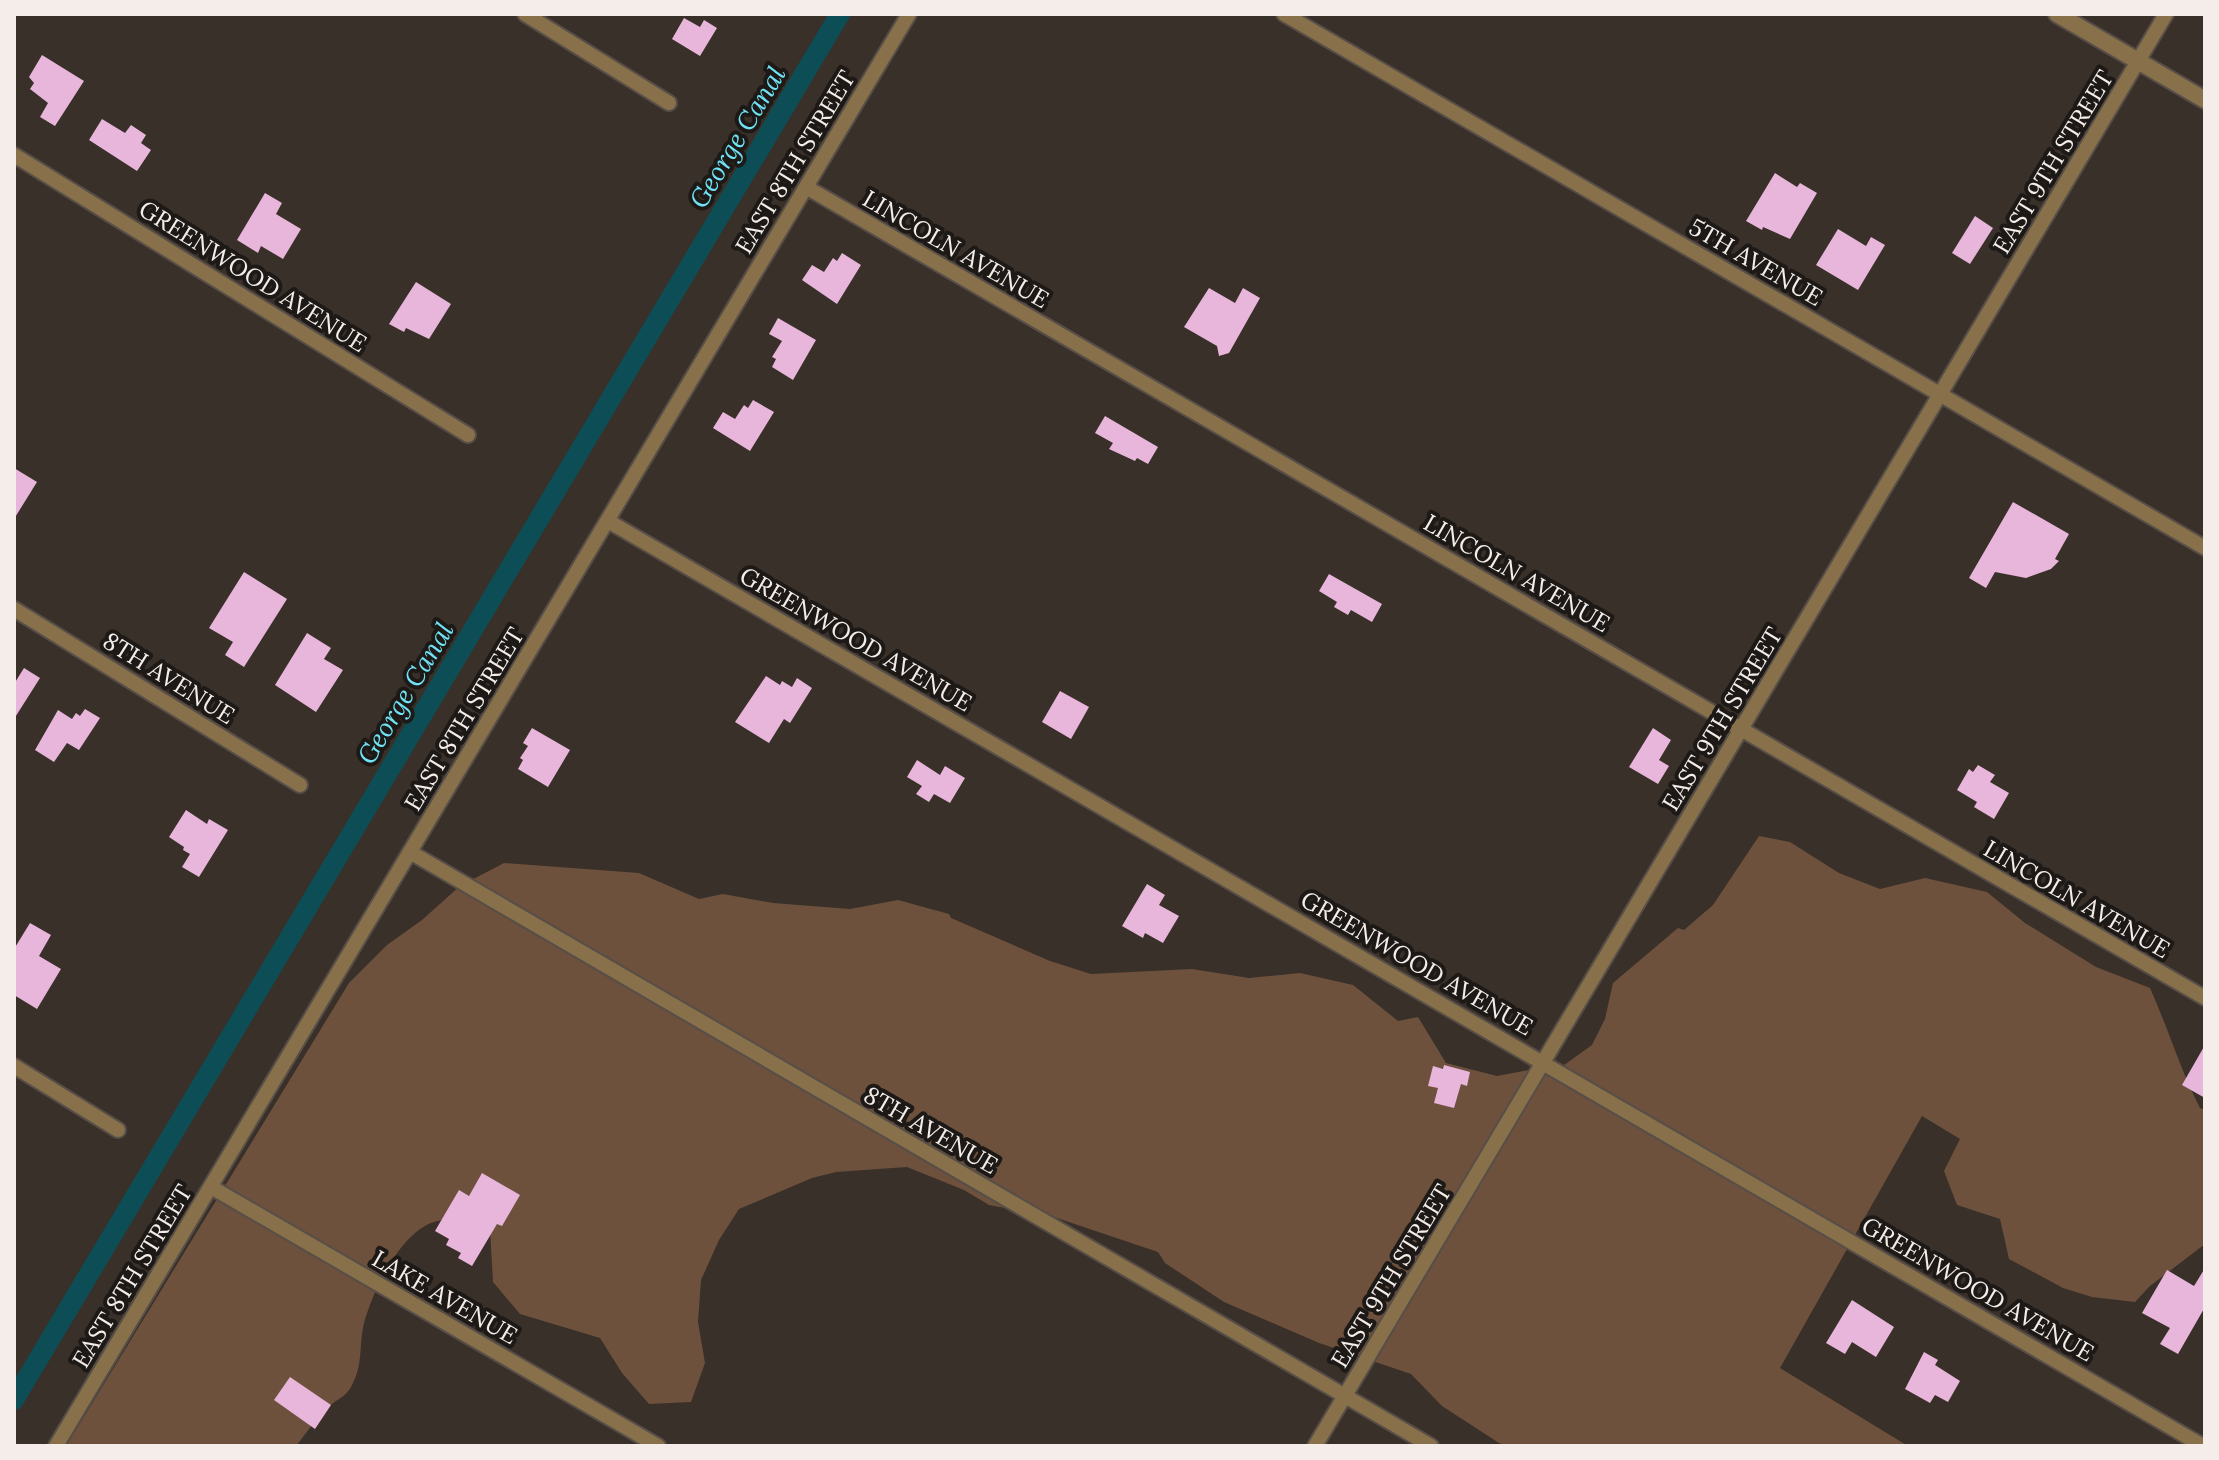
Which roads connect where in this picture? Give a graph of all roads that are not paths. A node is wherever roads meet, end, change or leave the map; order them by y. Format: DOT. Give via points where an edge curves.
graph roads {
  1 [pos="525,14"];
  2 [pos="909,14"];
  3 [pos="1284,14"];
  4 [pos="2057,14"];
  5 [pos="2166,14"];
  6 [pos="2138,61"];
  7 [pos="2205,100"];
  8 [pos="669,103"];
  9 [pos="14,155"];
  10 [pos="806,187"];
  11 [pos="1940,395"];
  12 [pos="468,435"];
  13 [pos="608,521"];
  14 [pos="2205,548"];
  15 [pos="14,609"];
  16 [pos="1742,728"];
  17 [pos="300,785"];
  18 [pos="410,852"];
  19 [pos="2205,998"];
  20 [pos="1544,1062"];
  21 [pos="14,1066"];
  22 [pos="118,1130"];
  23 [pos="211,1187"];
  24 [pos="1345,1396"];
  25 [pos="56,1446"];
  26 [pos="658,1446"];
  27 [pos="1315,1446"];
  28 [pos="1431,1446"];
  29 [pos="2203,1446"];
  1 -- 8 [label="street"];
  2 -- 10 [label="street, EAST 8TH STREET"];
  3 -- 11 [label="street, 5TH AVENUE"];
  4 -- 6 [label="street"];
  5 -- 6 [label="street, EAST 9TH STREET"];
  6 -- 7 [label="street"];
  6 -- 11 [label="street, EAST 9TH STREET"];
  9 -- 12 [label="street, GREENWOOD AVENUE"];
  10 -- 13 [label="street, EAST 8TH STREET"];
  10 -- 16 [label="street, LINCOLN AVENUE"];
  11 -- 14 [label="street, 5TH AVENUE"];
  11 -- 16 [label="street, EAST 9TH STREET"];
  13 -- 18 [label="street, EAST 8TH STREET"];
  13 -- 20 [label="street, GREENWOOD AVENUE"];
  15 -- 17 [label="street, 8TH AVENUE"];
  16 -- 19 [label="street, LINCOLN AVENUE"];
  16 -- 20 [label="street, EAST 9TH STREET"];
  18 -- 23 [label="street, EAST 8TH STREET"];
  18 -- 24 [label="street, 8TH AVENUE"];
  20 -- 24 [label="street, EAST 9TH STREET"];
  20 -- 29 [label="street, GREENWOOD AVENUE"];
  21 -- 22 [label="street"];
  23 -- 25 [label="street, EAST 8TH STREET"];
  23 -- 26 [label="street, LAKE AVENUE"];
  24 -- 27 [label="street, EAST 9TH STREET"];
  24 -- 28 [label="street, 8TH AVENUE"];
}
